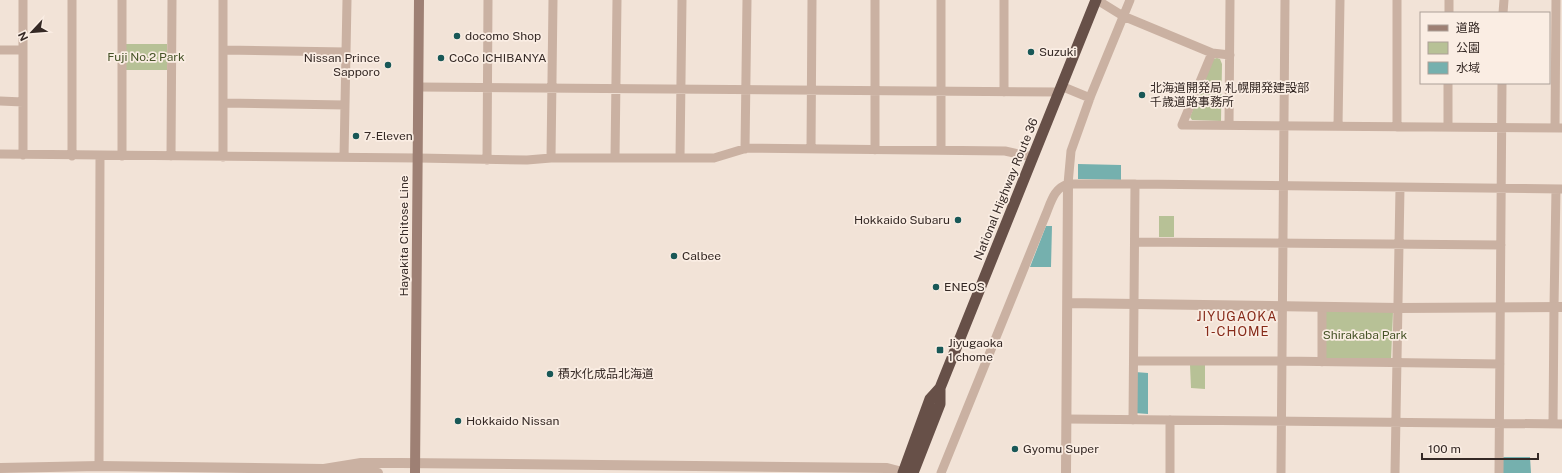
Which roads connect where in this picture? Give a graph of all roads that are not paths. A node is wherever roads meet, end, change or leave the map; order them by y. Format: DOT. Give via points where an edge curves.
graph roads {
  1 [pos="24,0"];
  2 [pos="72,0"];
  3 [pos="122,0"];
  4 [pos="172,0"];
  5 [pos="223,0"];
  6 [pos="347,0"];
  7 [pos="420,0"];
  8 [pos="488,0"];
  9 [pos="553,0"];
  10 [pos="617,0"];
  11 [pos="682,0"];
  12 [pos="747,0"];
  13 [pos="812,0"];
  14 [pos="875,0"];
  15 [pos="941,0"];
  16 [pos="1004,0"];
  17 [pos="1096,0"];
  18 [pos="1130,0"];
  19 [pos="1230,0"];
  20 [pos="1285,0"];
  21 [pos="1340,0"];
  22 [pos="1397,0"];
  23 [pos="1449,0"];
  24 [pos="1504,0"];
  25 [pos="1556,0"];
  26 [pos="1449,12"];
  27 [pos="1503,12"];
  28 [pos="1123,16"];
  29 [pos="0,50"];
  30 [pos="24,50"];
  31 [pos="223,50"];
  32 [pos="346,52"];
  33 [pos="1212,53"];
  34 [pos="1230,55"];
  35 [pos="1448,84"];
  36 [pos="1502,84"];
  37 [pos="419,87"];
  38 [pos="488,88"];
  39 [pos="552,88"];
  40 [pos="616,89"];
  41 [pos="682,89"];
  42 [pos="1060,89"];
  43 [pos="746,90"];
  44 [pos="810,90"];
  45 [pos="875,91"];
  46 [pos="940,91"];
  47 [pos="1004,92"];
  48 [pos="1090,98"];
  49 [pos="0,101"];
  50 [pos="23,102"];
  51 [pos="223,103"];
  52 [pos="345,105"];
  53 [pos="1230,125"];
  54 [pos="1284,126"];
  55 [pos="1338,126"];
  56 [pos="1397,127"];
  57 [pos="1448,127"];
  58 [pos="1501,128"];
  59 [pos="1558,128"];
  60 [pos="745,149"];
  61 [pos="811,149"];
  62 [pos="875,150"];
  63 [pos="941,150"];
  64 [pos="0,154"];
  65 [pos="23,155"];
  66 [pos="72,156"];
  67 [pos="100,156"];
  68 [pos="122,156"];
  69 [pos="171,156"];
  70 [pos="223,157"];
  71 [pos="344,157"];
  72 [pos="1033,157"];
  73 [pos="418,158"];
  74 [pos="551,158"];
  75 [pos="615,158"];
  76 [pos="680,158"];
  77 [pos="487,160"];
  78 [pos="1068,184"];
  79 [pos="1135,184"];
  80 [pos="1282,186"];
  81 [pos="1400,188"];
  82 [pos="1501,188"];
  83 [pos="1559,189"];
  84 [pos="1135,242"];
  85 [pos="1282,243"];
  86 [pos="1399,245"];
  87 [pos="1501,245"];
  88 [pos="1068,303"];
  89 [pos="1135,304"];
  90 [pos="1282,307"];
  91 [pos="1322,307"];
  92 [pos="1558,307"];
  93 [pos="1398,308"];
  94 [pos="1501,308"];
  95 [pos="1558,336"];
  96 [pos="1134,361"];
  97 [pos="1282,361"];
  98 [pos="1322,362"];
  99 [pos="1397,363"];
  100 [pos="1500,364"];
  101 [pos="1067,419"];
  102 [pos="1133,420"];
  103 [pos="1170,420"];
  104 [pos="1281,421"];
  105 [pos="1396,422"];
  106 [pos="1500,423"];
  107 [pos="1558,424"];
  108 [pos="99,466"];
  109 [pos="0,468"];
  110 [pos="415,468"];
  111 [pos="324,469"];
  112 [pos="378,473"];
  113 [pos="906,473"];
  114 [pos="942,473"];
  115 [pos="1066,473"];
  116 [pos="1170,473"];
  117 [pos="1281,473"];
  118 [pos="1396,473"];
  119 [pos="1499,473"];
  1 -- 30 [label="street"];
  2 -- 66 [label="street"];
  3 -- 68 [label="street"];
  4 -- 69 [label="street"];
  5 -- 31 [label="street"];
  6 -- 32 [label="street"];
  7 -- 37 [label="main road, Hayakita Chitose Line"];
  8 -- 38 [label="street"];
  9 -- 39 [label="street"];
  10 -- 40 [label="street"];
  11 -- 41 [label="street"];
  12 -- 43 [label="street"];
  13 -- 44 [label="street"];
  14 -- 45 [label="street"];
  15 -- 46 [label="street"];
  16 -- 47 [label="street"];
  17 -- 28 [label="street"];
  17 -- 42 [label="highway, National Highway Route 36"];
  18 -- 28 [label="street"];
  19 -- 34 [label="street"];
  20 -- 54 [label="street"];
  21 -- 55 [label="street"];
  22 -- 56 [label="street"];
  23 -- 26 [label="street"];
  24 -- 27 [label="street"];
  25 -- 59 [label="street"];
  28 -- 33 [label="street"];
  28 -- 48 [label="street"];
  29 -- 30 [label="street"];
  30 -- 50 [label="street"];
  31 -- 32 [label="street"];
  31 -- 51 [label="street"];
  32 -- 52 [label="street"];
  33 -- 34 [label="street"];
  33 -- 53 [label="street" via="1182,125"];
  34 -- 53 [label="street"];
  35 -- 57 [label="street"];
  36 -- 58 [label="street"];
  37 -- 38 [label="street"];
  37 -- 73 [label="main road, Hayakita Chitose Line"];
  38 -- 39 [label="street"];
  38 -- 77 [label="street"];
  39 -- 40 [label="street"];
  39 -- 74 [label="street"];
  40 -- 41 [label="street"];
  40 -- 75 [label="street"];
  41 -- 43 [label="street"];
  41 -- 76 [label="street"];
  42 -- 47 [label="street"];
  42 -- 48 [label="street"];
  42 -- 72 [label="highway, National Highway Route 36"];
  43 -- 44 [label="street"];
  43 -- 60 [label="street"];
  44 -- 45 [label="street"];
  44 -- 61 [label="street"];
  45 -- 46 [label="street"];
  45 -- 62 [label="street"];
  46 -- 47 [label="street"];
  46 -- 63 [label="street"];
  48 -- 78 [label="street" via="1071,152"];
  49 -- 50 [label="street"];
  50 -- 65 [label="street"];
  51 -- 52 [label="street"];
  51 -- 70 [label="street"];
  52 -- 71 [label="street"];
  53 -- 54 [label="street"];
  54 -- 55 [label="street"];
  54 -- 80 [label="street"];
  55 -- 56 [label="street"];
  56 -- 57 [label="street"];
  57 -- 58 [label="street"];
  58 -- 59 [label="street"];
  58 -- 82 [label="street"];
  60 -- 61 [label="street"];
  60 -- 76 [label="street" via="714,158"];
  61 -- 62 [label="street"];
  62 -- 63 [label="street"];
  63 -- 72 [label="street" via="1004,151"];
  64 -- 65 [label="street"];
  65 -- 66 [label="street"];
  66 -- 67 [label="street"];
  67 -- 68 [label="street"];
  67 -- 108 [label="street"];
  68 -- 69 [label="street"];
  69 -- 70 [label="street"];
  70 -- 71 [label="street"];
  71 -- 73 [label="street"];
  72 -- 113 [label="highway, National Highway Route 36" via="940,388 940,404"];
  73 -- 77 [label="street"];
  73 -- 110 [label="main road, Hayakita Chitose Line"];
  74 -- 75 [label="street"];
  74 -- 77 [label="street"];
  75 -- 76 [label="street"];
  78 -- 79 [label="street"];
  78 -- 88 [label="street"];
  78 -- 114 [label="street" via="1056,191"];
  79 -- 80 [label="street"];
  79 -- 84 [label="street"];
  80 -- 81 [label="street"];
  80 -- 85 [label="street"];
  81 -- 82 [label="street"];
  81 -- 86 [label="street"];
  82 -- 83 [label="street"];
  82 -- 87 [label="street"];
  83 -- 92 [label="street"];
  84 -- 85 [label="street"];
  84 -- 89 [label="street"];
  85 -- 86 [label="street"];
  85 -- 90 [label="street"];
  86 -- 87 [label="street"];
  86 -- 93 [label="street"];
  87 -- 94 [label="street"];
  88 -- 89 [label="street"];
  88 -- 101 [label="street"];
  89 -- 90 [label="street"];
  89 -- 96 [label="street"];
  90 -- 91 [label="street"];
  90 -- 97 [label="street"];
  91 -- 93 [label="street"];
  91 -- 98 [label="street"];
  92 -- 94 [label="street"];
  92 -- 95 [label="street"];
  93 -- 94 [label="street"];
  93 -- 99 [label="street"];
  94 -- 100 [label="street"];
  95 -- 107 [label="street"];
  96 -- 97 [label="street"];
  96 -- 102 [label="street"];
  97 -- 98 [label="street"];
  97 -- 104 [label="street"];
  98 -- 99 [label="street"];
  99 -- 100 [label="street"];
  99 -- 105 [label="street"];
  100 -- 106 [label="street"];
  101 -- 102 [label="street"];
  101 -- 115 [label="street"];
  102 -- 103 [label="street"];
  103 -- 104 [label="street"];
  103 -- 116 [label="street"];
  104 -- 105 [label="street"];
  104 -- 117 [label="street"];
  105 -- 106 [label="street"];
  105 -- 118 [label="street"];
  106 -- 107 [label="street"];
  106 -- 119 [label="street"];
  108 -- 109 [label="street"];
  108 -- 111 [label="street"];
  110 -- 111 [label="street" via="361,463"];
  110 -- 113 [label="street" via="887,468"];
  111 -- 112 [label="street"];
}
